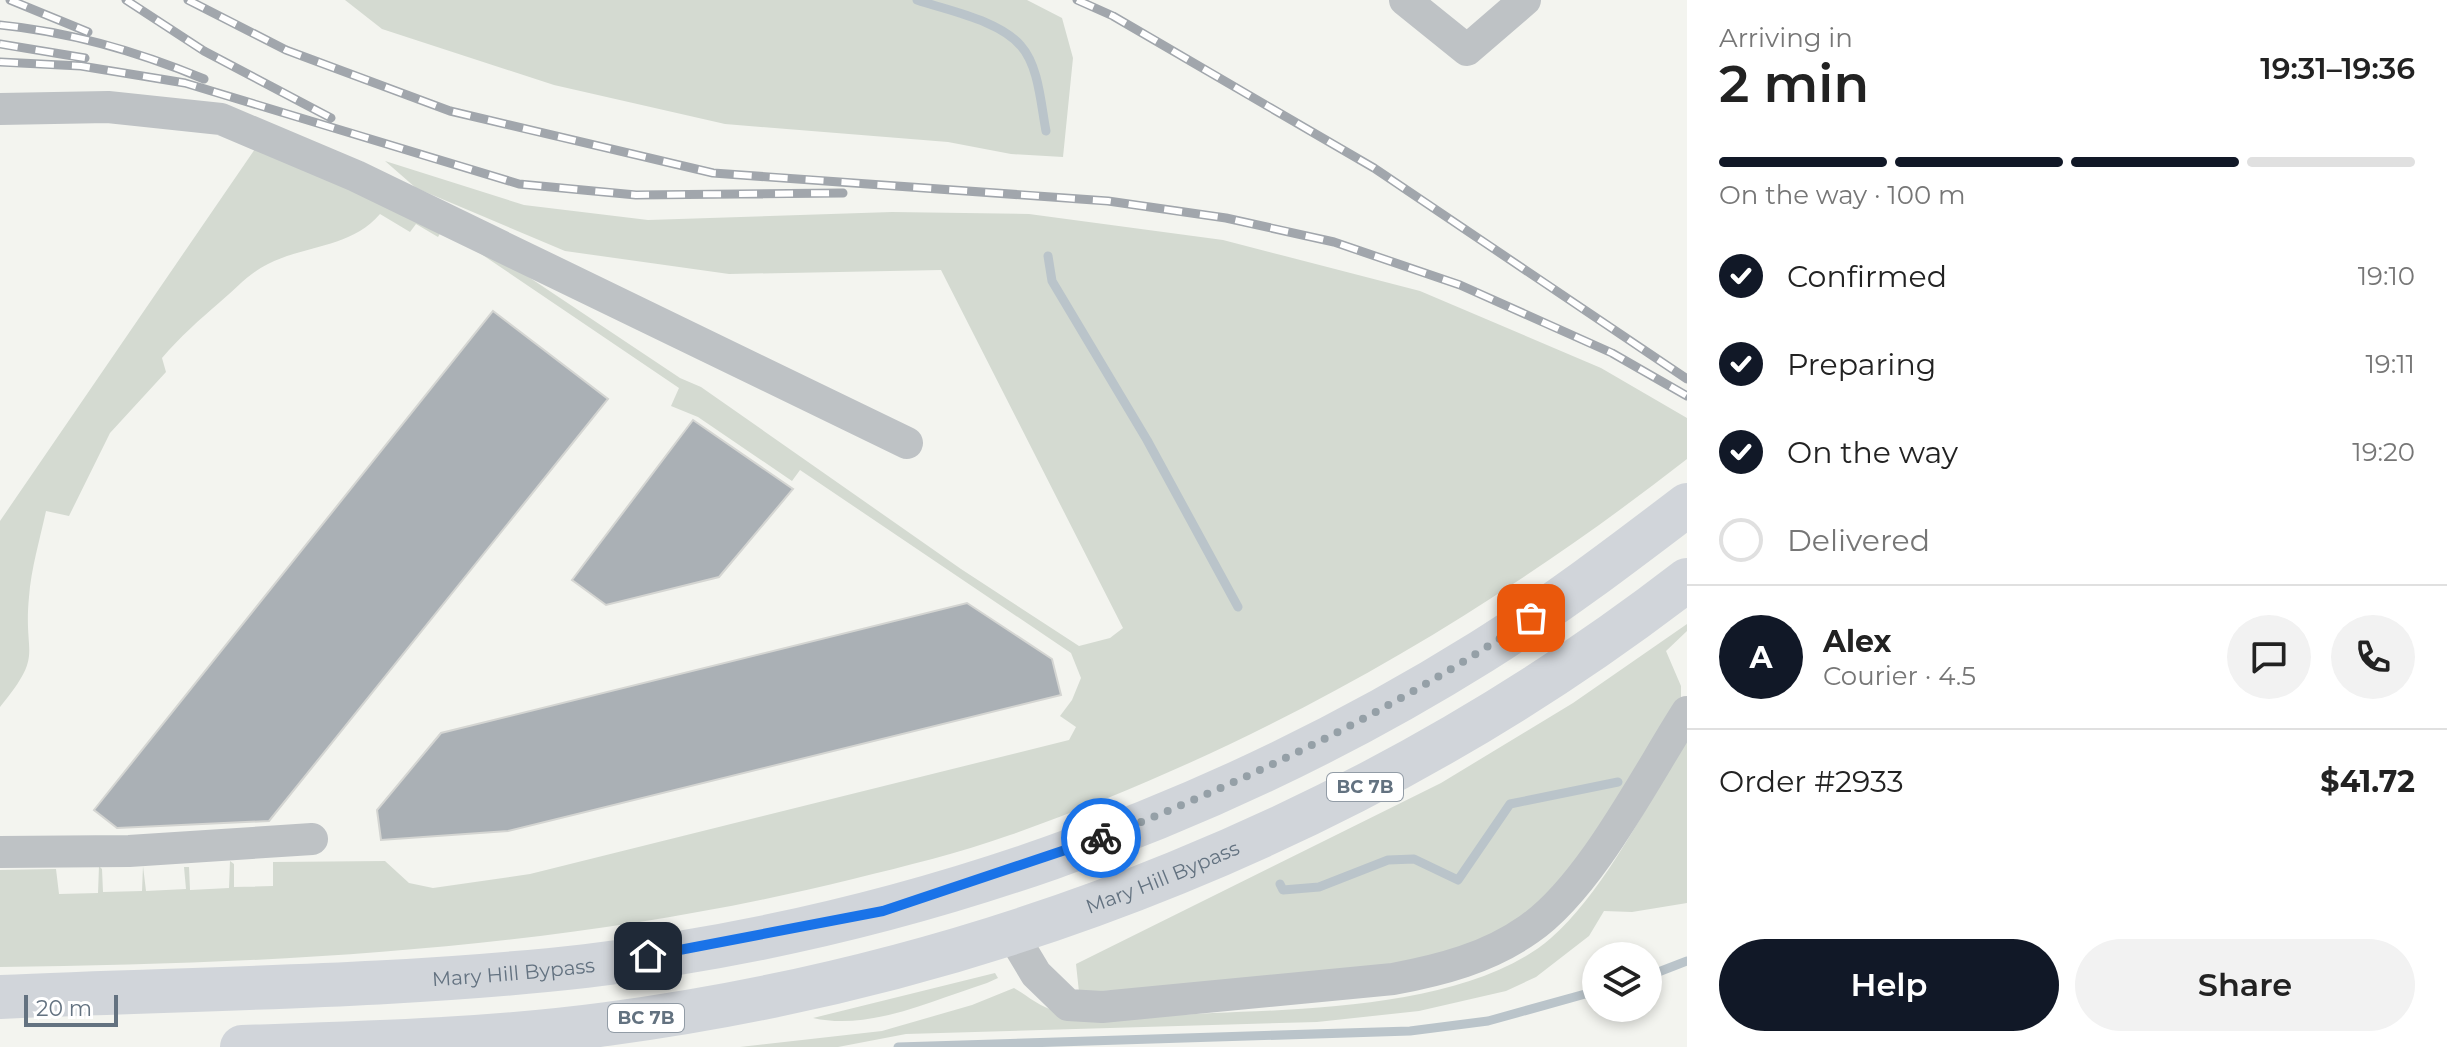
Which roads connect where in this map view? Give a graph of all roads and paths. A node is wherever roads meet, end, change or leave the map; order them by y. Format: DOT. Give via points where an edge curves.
graph roads {
  1 [pos="1405,0"];
  2 [pos="1525,0"];
  3 [pos="0,109"];
  4 [pos="907,443"];
  5 [pos="1687,505"];
  6 [pos="1687,580"];
  7 [pos="1687,712"];
  8 [pos="312,839"];
  9 [pos="0,852"];
  10 [pos="1012,934"];
  11 [pos="0,997"];
  12 [pos="242,1047"];
  1 -- 2 [label="lane" via="1467,50"];
  3 -- 4 [label="lane" via="108,107 221,119 356,176"];
  5 -- 11 [label="highway, Mary Hill Bypass" via="1606,568 1480,652 1346,728 1208,795 1074,849 883,911 588,965 295,987"];
  6 -- 10 [label="highway, Mary Hill Bypass / BC 7B" via="1508,705 1374,783 1100,905"];
  7 -- 10 [label="lane" via="1579,882 1531,928 1485,955 1440,970 1102,1007 1068,1005 1036,974"];
  8 -- 9 [label="lane" via="129,851"];
  10 -- 12 [label="highway, Mary Hill Bypass / BC 7B" via="896,968 726,1006 605,1024 481,1036"];
}
